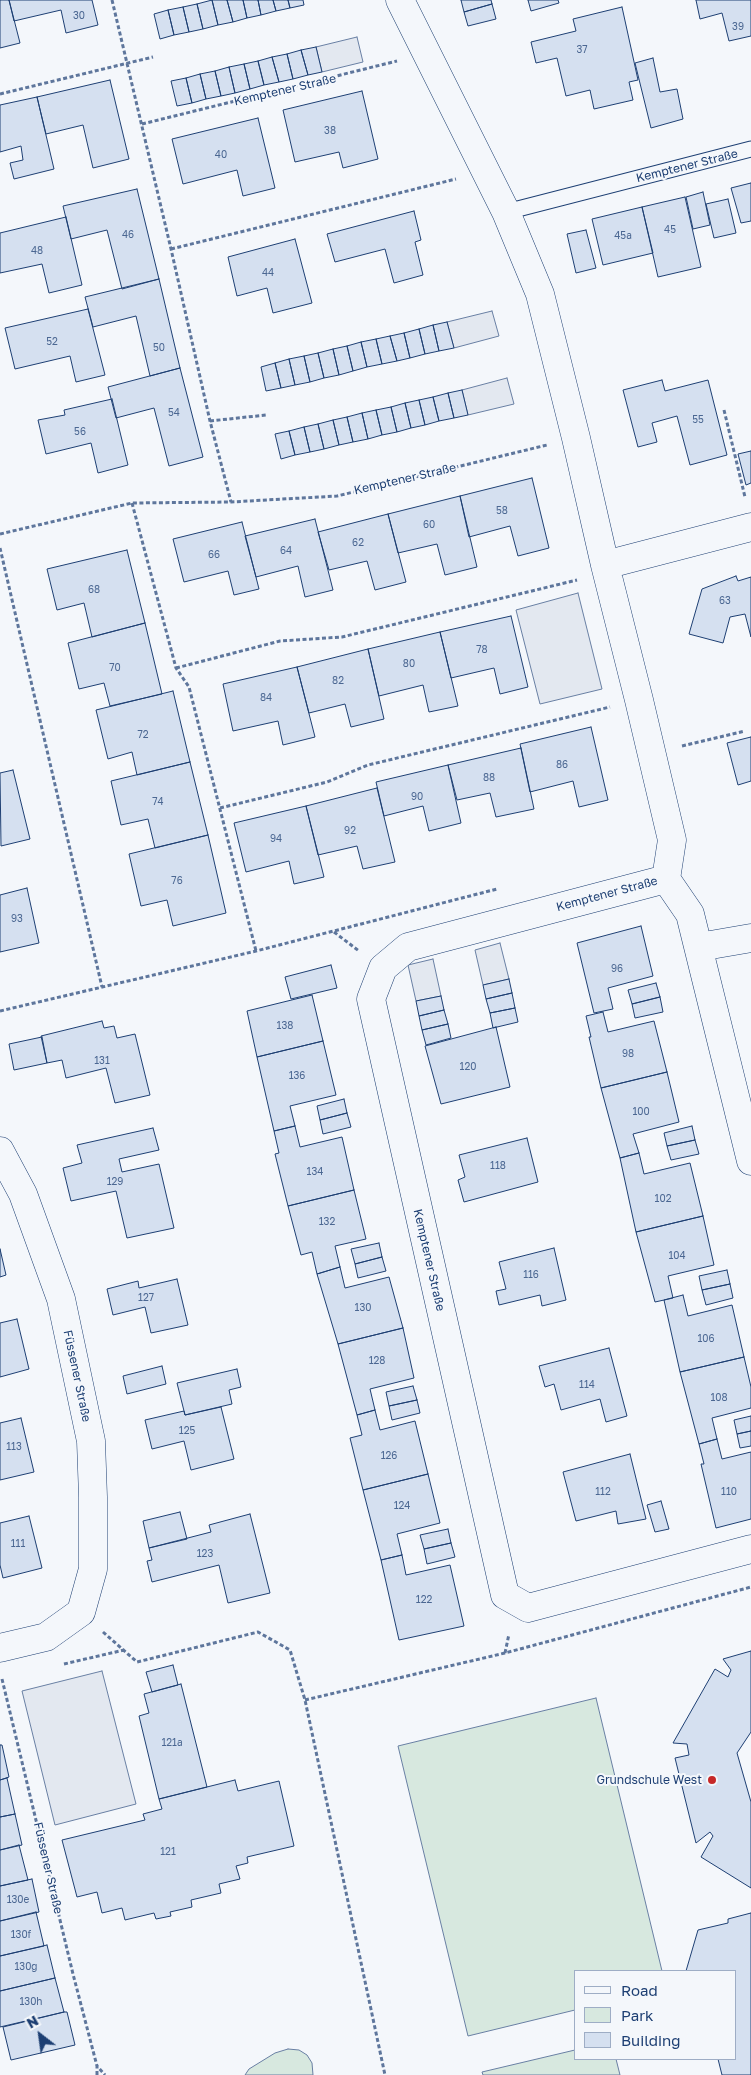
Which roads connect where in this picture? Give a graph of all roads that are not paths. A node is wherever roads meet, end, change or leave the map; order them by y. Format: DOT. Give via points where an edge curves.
graph roads {
  1 [pos="400,0"];
  2 [pos="751,149"];
  3 [pos="506,212"];
  4 [pos="749,516"];
  5 [pos="606,569"];
  6 [pos="666,879"];
  7 [pos="751,938"];
  8 [pos="699,947"];
  9 [pos="0,1152"];
  10 [pos="751,1161"];
  11 [pos="751,1549"];
  12 [pos="1,1661"];
  1 -- 3 [label="street, Kemptener Straße"];
  2 -- 3 [label="lane, Kemptener Straße"];
  3 -- 5 [label="street, Kemptener Straße" via="540,294"];
  4 -- 5 [label="street"];
  5 -- 6 [label="street, Kemptener Straße" via="672,840"];
  6 -- 8 [label="street, Kemptener Straße" via="690,914"];
  6 -- 11 [label="street, Kemptener Straße" via="408,946 383,968 370,999 505,1595 528,1608"];
  7 -- 8 [label="street"];
  8 -- 10 [label="street, Kemptener Straße"];
  9 -- 12 [label="street, Füssener Straße" via="23,1194 60,1299 91,1441 93,1569 80,1612 46,1637"];
}
